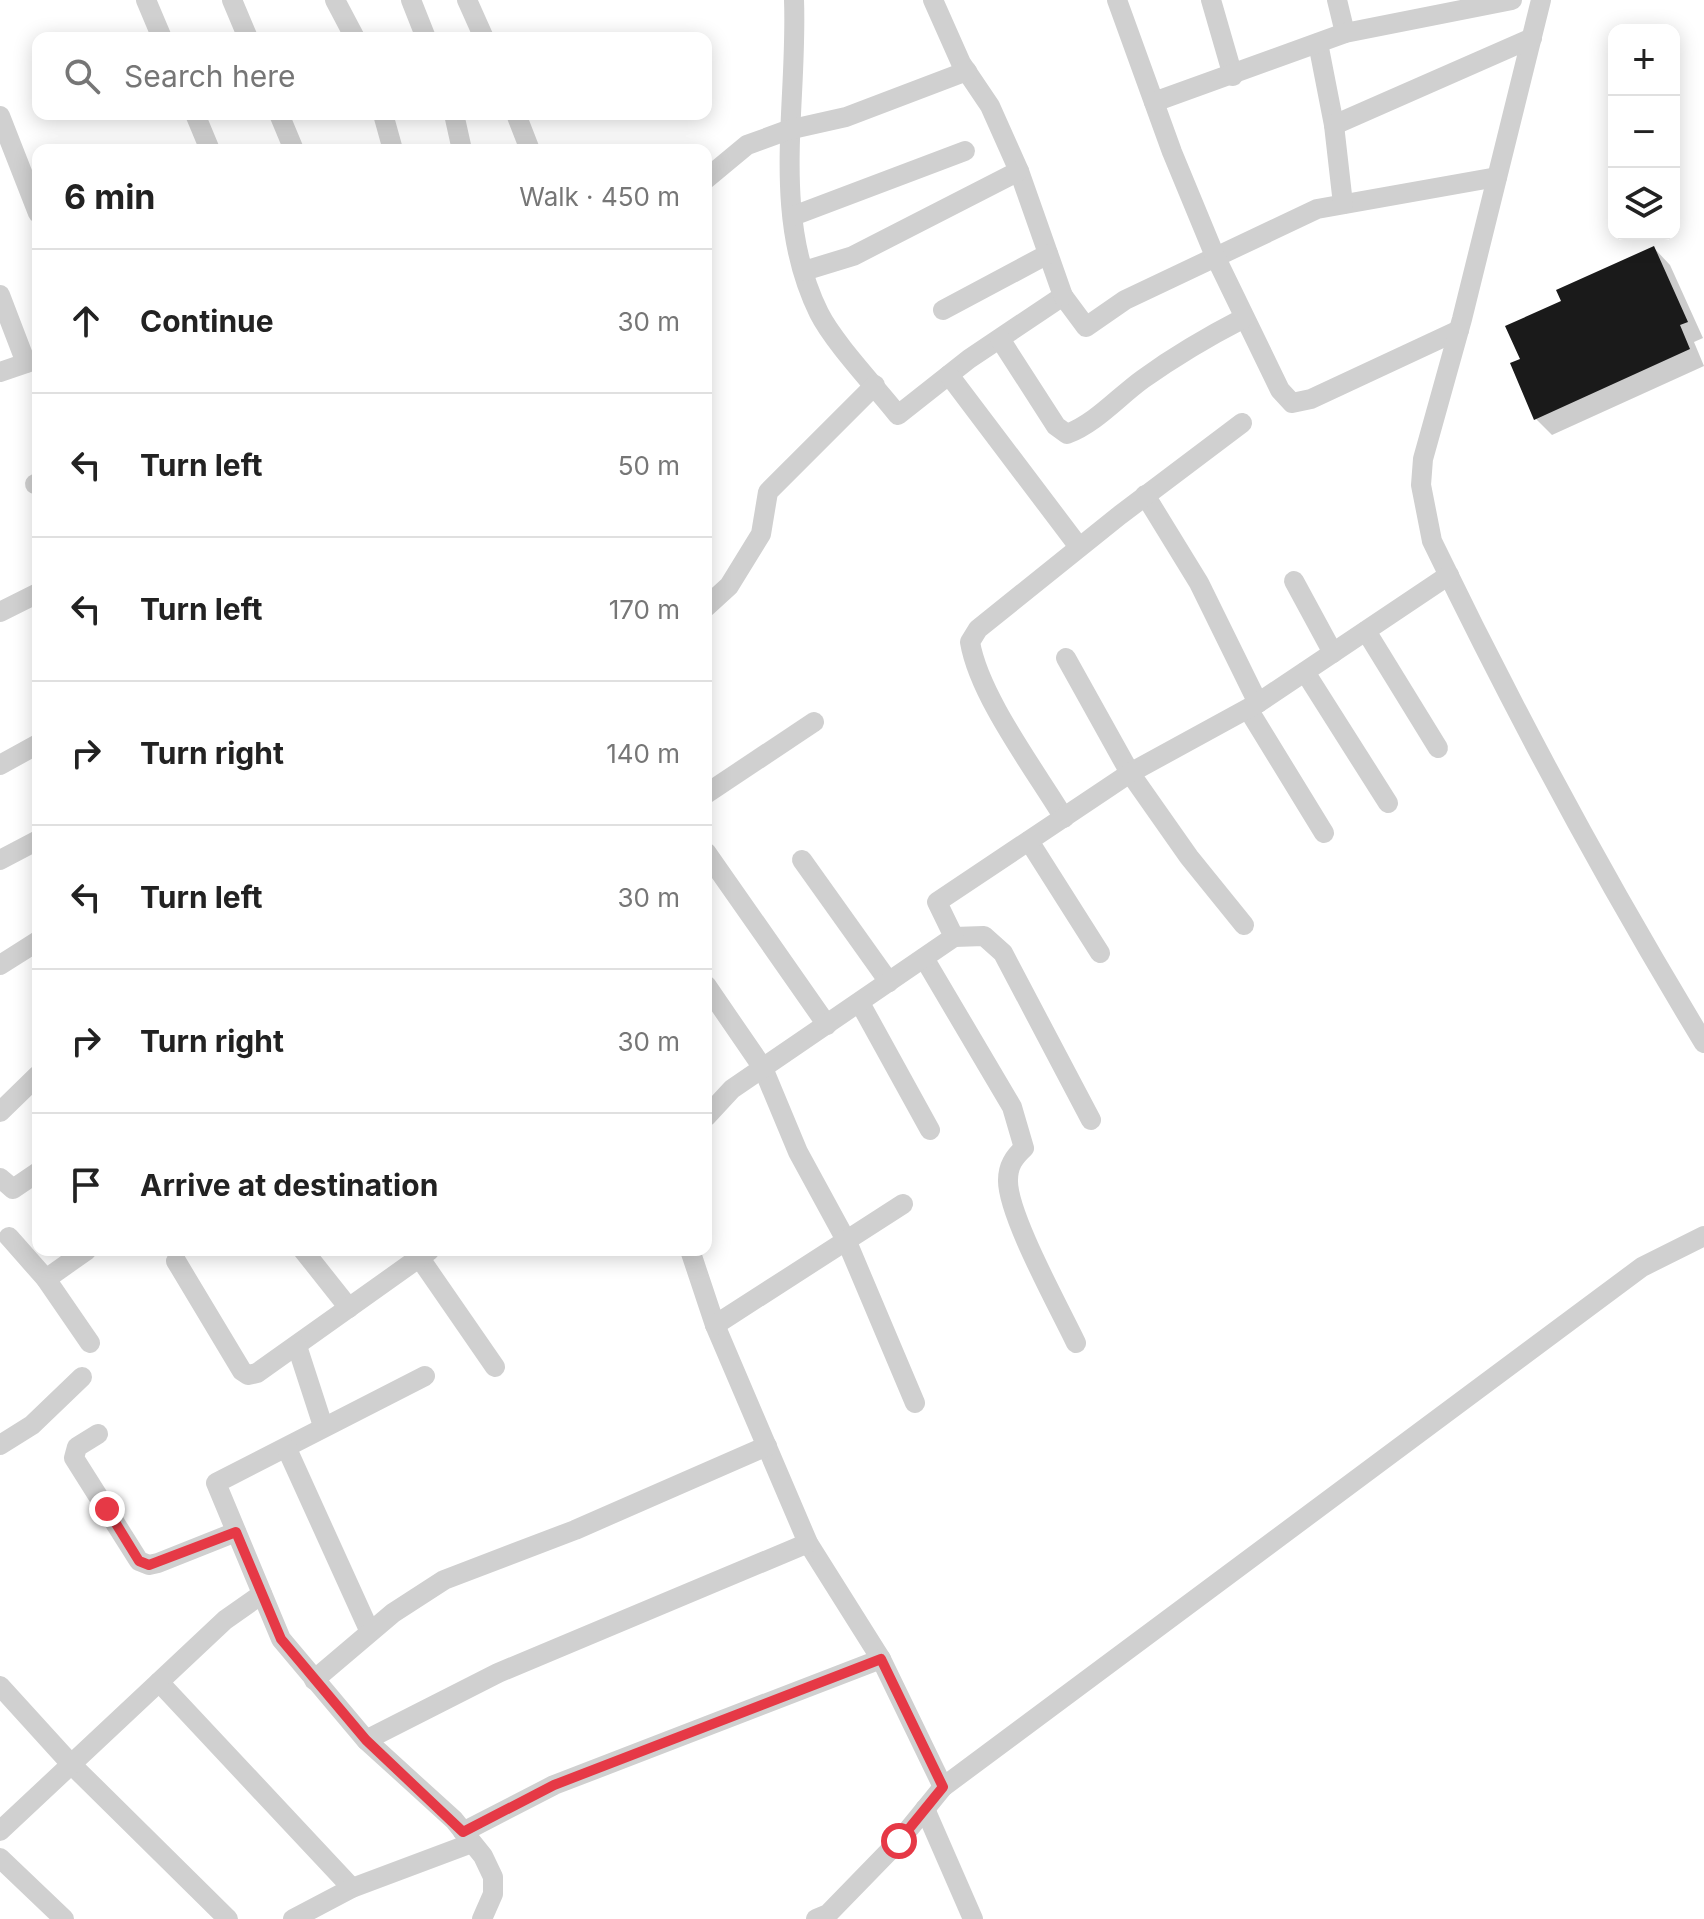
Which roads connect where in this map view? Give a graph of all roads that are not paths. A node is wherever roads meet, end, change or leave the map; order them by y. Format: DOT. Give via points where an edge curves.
graph roads {
  1 [pos="146,0"];
  2 [pos="232,0"];
  3 [pos="335,0"];
  4 [pos="411,0"];
  5 [pos="794,0"];
  6 [pos="933,0"];
  7 [pos="1117,0"];
  8 [pos="1211,0"];
  9 [pos="1337,0"];
  10 [pos="1512,0"];
  11 [pos="1541,0"];
  12 [pos="471,1"];
  13 [pos="159,32"];
  14 [pos="245,32"];
  15 [pos="352,32"];
  16 [pos="424,32"];
  17 [pos="482,32"];
  18 [pos="1345,33"];
  19 [pos="1532,38"];
  20 [pos="1318,43"];
  21 [pos="967,71"];
  22 [pos="1233,76"];
  23 [pos="1154,102"];
  24 [pos="0,116"];
  25 [pos="198,120"];
  26 [pos="282,120"];
  27 [pos="385,120"];
  28 [pos="455,120"];
  29 [pos="518,120"];
  30 [pos="1334,125"];
  31 [pos="788,130"];
  32 [pos="208,144"];
  33 [pos="292,144"];
  34 [pos="391,144"];
  35 [pos="461,144"];
  36 [pos="528,144"];
  37 [pos="965,151"];
  38 [pos="1019,171"];
  39 [pos="712,174"];
  40 [pos="1497,177"];
  41 [pos="32,198"];
  42 [pos="1343,204"];
  43 [pos="793,216"];
  44 [pos="1048,254"];
  45 [pos="1215,256"];
  46 [pos="804,271"];
  47 [pos="0,295"];
  48 [pos="1063,296"];
  49 [pos="943,310"];
  50 [pos="1244,318"];
  51 [pos="1459,330"];
  52 [pos="1000,339"];
  53 [pos="32,361"];
  54 [pos="0,372"];
  55 [pos="949,375"];
  56 [pos="875,385"];
  57 [pos="1242,423"];
  58 [pos="1145,495"];
  59 [pos="1079,547"];
  60 [pos="1449,575"];
  61 [pos="1294,581"];
  62 [pos="32,596"];
  63 [pos="712,602"];
  64 [pos="0,612"];
  65 [pos="1366,631"];
  66 [pos="1333,653"];
  67 [pos="1066,658"];
  68 [pos="1305,672"];
  69 [pos="1253,706"];
  70 [pos="814,722"];
  71 [pos="32,747"];
  72 [pos="1438,748"];
  73 [pos="0,765"];
  74 [pos="1130,773"];
  75 [pos="712,790"];
  76 [pos="1388,803"];
  77 [pos="1064,818"];
  78 [pos="1324,833"];
  79 [pos="1029,841"];
  80 [pos="32,843"];
  81 [pos="0,860"];
  82 [pos="802,860"];
  83 [pos="712,861"];
  84 [pos="1244,925"];
  85 [pos="954,937"];
  86 [pos="32,945"];
  87 [pos="1100,953"];
  88 [pos="924,958"];
  89 [pos="0,965"];
  90 [pos="889,982"];
  91 [pos="712,994"];
  92 [pos="860,1003"];
  93 [pos="827,1025"];
  94 [pos="1704,1043"];
  95 [pos="763,1068"];
  96 [pos="32,1081"];
  97 [pos="712,1111"];
  98 [pos="0,1112"];
  99 [pos="1091,1120"];
  100 [pos="930,1130"];
  101 [pos="32,1176"];
  102 [pos="0,1178"];
  103 [pos="903,1204"];
  104 [pos="1704,1236"];
  105 [pos="9,1237"];
  106 [pos="847,1242"];
  107 [pos="79,1256"];
  108 [pos="308,1256"];
  109 [pos="413,1256"];
  110 [pos="692,1256"];
  111 [pos="176,1261"];
  112 [pos="46,1279"];
  113 [pos="349,1308"];
  114 [pos="715,1325"];
  115 [pos="90,1343"];
  116 [pos="1076,1343"];
  117 [pos="297,1346"];
  118 [pos="495,1367"];
  119 [pos="425,1376"];
  120 [pos="82,1377"];
  121 [pos="915,1403"];
  122 [pos="323,1426"];
  123 [pos="98,1434"];
  124 [pos="0,1445"];
  125 [pos="767,1446"];
  126 [pos="287,1449"];
  127 [pos="236,1532"];
  128 [pos="808,1543"];
  129 [pos="262,1594"];
  130 [pos="370,1632"];
  131 [pos="881,1659"];
  132 [pos="314,1680"];
  133 [pos="159,1682"];
  134 [pos="0,1686"];
  135 [pos="366,1740"];
  136 [pos="71,1764"];
  137 [pos="943,1787"];
  138 [pos="925,1809"];
  139 [pos="0,1831"];
  140 [pos="468,1837"];
  141 [pos="0,1858"];
  142 [pos="352,1888"];
  143 [pos="59,1917"];
  144 [pos="825,1917"];
  145 [pos="228,1919"];
  146 [pos="293,1919"];
  147 [pos="482,1919"];
  148 [pos="973,1919"];
  1 -- 13 [label="street"];
  2 -- 14 [label="street"];
  3 -- 15 [label="street"];
  4 -- 16 [label="street"];
  5 -- 31 [label="street"];
  6 -- 21 [label="street"];
  7 -- 23 [label="street"];
  8 -- 22 [label="street"];
  9 -- 18 [label="street"];
  10 -- 18 [label="street"];
  11 -- 19 [label="street"];
  12 -- 17 [label="street"];
  18 -- 20 [label="street"];
  19 -- 30 [label="street"];
  19 -- 40 [label="street"];
  20 -- 22 [label="street"];
  20 -- 30 [label="street"];
  21 -- 31 [label="street" via="846,117"];
  21 -- 38 [label="street" via="990,106"];
  22 -- 23 [label="street"];
  23 -- 45 [label="street"];
  24 -- 41 [label="street"];
  25 -- 32 [label="street"];
  26 -- 33 [label="street"];
  27 -- 34 [label="street"];
  28 -- 35 [label="street"];
  29 -- 36 [label="street"];
  30 -- 42 [label="street"];
  31 -- 39 [label="street" via="747,145"];
  31 -- 43 [label="street"];
  37 -- 43 [label="street"];
  38 -- 44 [label="street"];
  38 -- 46 [label="street" via="853,256"];
  40 -- 42 [label="street"];
  40 -- 51 [label="street"];
  42 -- 45 [label="street" via="1317,209"];
  43 -- 46 [label="street"];
  44 -- 48 [label="street"];
  44 -- 49 [label="street"];
  45 -- 48 [label="street" via="1125,300 1086,327"];
  45 -- 50 [label="street"];
  46 -- 56 [label="street" via="820,315"];
  47 -- 53 [label="street"];
  48 -- 52 [label="street"];
  50 -- 51 [label="street" via="1280,390 1292,403"];
  50 -- 52 [label="street" via="1181,354 1067,434 1056,426"];
  51 -- 60 [label="street" via="1423,459 1421,485 1432,541"];
  52 -- 55 [label="street"];
  53 -- 54 [label="street"];
  55 -- 56 [label="street" via="898,415"];
  55 -- 59 [label="street"];
  56 -- 63 [label="street" via="768,492 761,534 729,586"];
  57 -- 58 [label="street"];
  58 -- 59 [label="street"];
  58 -- 69 [label="street" via="1199,583"];
  59 -- 77 [label="street" via="978,629 970,642 974,661 1012,733"];
  60 -- 65 [label="street"];
  60 -- 94 [label="street" via="1601,869"];
  61 -- 66 [label="street"];
  62 -- 64 [label="street"];
  65 -- 66 [label="street"];
  65 -- 72 [label="street"];
  66 -- 68 [label="street"];
  67 -- 74 [label="street"];
  68 -- 69 [label="street"];
  68 -- 76 [label="street"];
  69 -- 74 [label="street"];
  69 -- 78 [label="street"];
  70 -- 75 [label="street"];
  71 -- 73 [label="street"];
  74 -- 77 [label="street"];
  74 -- 84 [label="street"];
  77 -- 79 [label="street"];
  79 -- 85 [label="street" via="937,902"];
  79 -- 87 [label="street"];
  80 -- 81 [label="street"];
  82 -- 90 [label="street"];
  83 -- 93 [label="street"];
  85 -- 88 [label="street"];
  85 -- 99 [label="street" via="984,936 1003,953"];
  86 -- 89 [label="street"];
  88 -- 90 [label="street"];
  88 -- 116 [label="street" via="1012,1107 1024,1148 1013,1158 1007,1183 1031,1252"];
  90 -- 92 [label="street"];
  91 -- 95 [label="street"];
  92 -- 93 [label="street"];
  92 -- 100 [label="street"];
  93 -- 95 [label="street"];
  95 -- 97 [label="street"];
  95 -- 106 [label="street" via="798,1152"];
  96 -- 98 [label="street"];
  101 -- 102 [label="street" via="13,1189"];
  103 -- 106 [label="street"];
  104 -- 137 [label="street" via="1642,1267"];
  105 -- 112 [label="street"];
  106 -- 114 [label="street"];
  106 -- 121 [label="street"];
  107 -- 112 [label="street"];
  108 -- 113 [label="street"];
  109 -- 113 [label="street"];
  109 -- 118 [label="street"];
  110 -- 114 [label="street"];
  111 -- 117 [label="street" via="242,1371 257,1373"];
  112 -- 115 [label="street"];
  113 -- 117 [label="street"];
  114 -- 125 [label="street"];
  117 -- 122 [label="street"];
  119 -- 122 [label="street"];
  120 -- 124 [label="street" via="32,1425"];
  122 -- 126 [label="street"];
  123 -- 127 [label="street" via="77,1447 74,1458 139,1561 158,1563"];
  125 -- 128 [label="street"];
  125 -- 130 [label="street" via="588,1525 444,1580"];
  126 -- 127 [label="street" via="216,1483"];
  126 -- 130 [label="street"];
  127 -- 129 [label="street"];
  128 -- 131 [label="street"];
  128 -- 135 [label="street" via="511,1667"];
  129 -- 132 [label="street" via="281,1639"];
  129 -- 133 [label="street" via="225,1620"];
  130 -- 132 [label="street"];
  131 -- 137 [label="street"];
  131 -- 140 [label="street" via="554,1785"];
  132 -- 135 [label="street"];
  133 -- 136 [label="street"];
  133 -- 142 [label="street"];
  134 -- 136 [label="street"];
  135 -- 140 [label="street"];
  136 -- 139 [label="street"];
  136 -- 145 [label="street"];
  137 -- 138 [label="street"];
  138 -- 144 [label="street"];
  138 -- 148 [label="street"];
  140 -- 142 [label="street"];
  140 -- 147 [label="street" via="493,1877 493,1894"];
  141 -- 143 [label="street"];
  142 -- 146 [label="street"];
}
